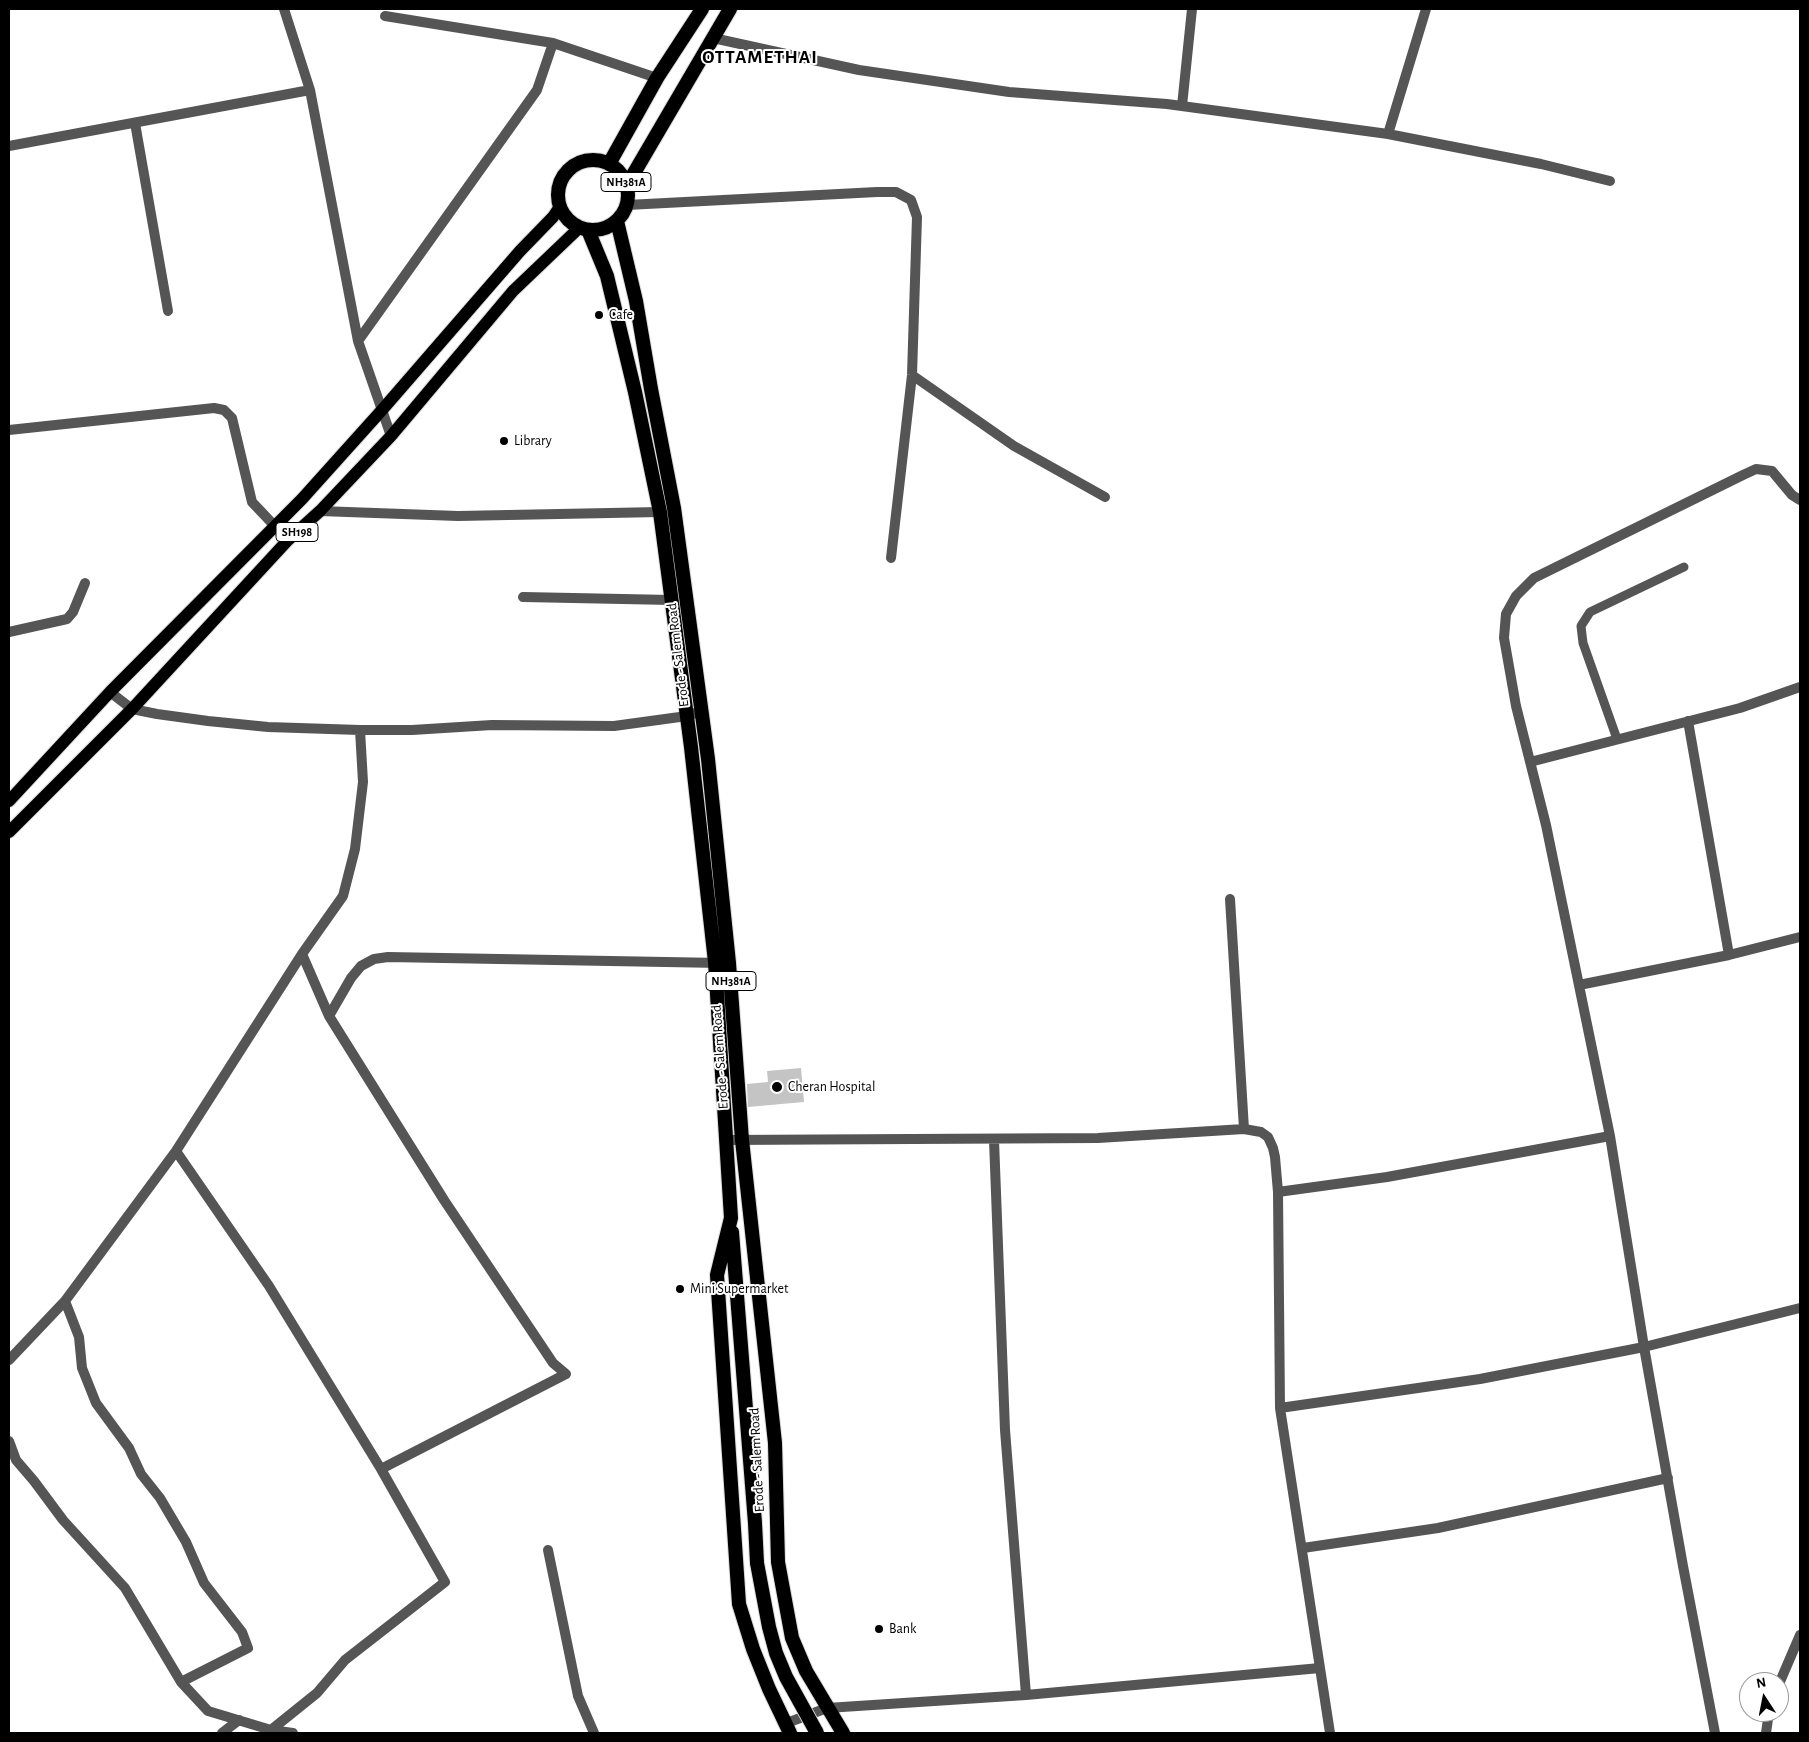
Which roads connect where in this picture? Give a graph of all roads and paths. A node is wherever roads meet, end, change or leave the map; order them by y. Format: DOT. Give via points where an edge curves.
graph roads {
  1 [pos="284,9"];
  2 [pos="702,9"];
  3 [pos="730,9"];
  4 [pos="1192,9"];
  5 [pos="1426,9"];
  6 [pos="385,16"];
  7 [pos="713,38"];
  8 [pos="552,43"];
  9 [pos="657,78"];
  10 [pos="310,90"];
  11 [pos="1182,106"];
  12 [pos="135,123"];
  13 [pos="1388,134"];
  14 [pos="9,146"];
  15 [pos="609,164"];
  16 [pos="1610,180"];
  17 [pos="627,185"];
  18 [pos="627,205"];
  19 [pos="560,208"];
  20 [pos="616,222"];
  21 [pos="583,229"];
  22 [pos="168,311"];
  23 [pos="358,341"];
  24 [pos="912,375"];
  25 [pos="382,410"];
  26 [pos="9,430"];
  27 [pos="391,436"];
  28 [pos="1105,497"];
  29 [pos="1800,500"];
  30 [pos="320,511"];
  31 [pos="660,512"];
  32 [pos="274,525"];
  33 [pos="288,540"];
  34 [pos="891,558"];
  35 [pos="1684,567"];
  36 [pos="85,583"];
  37 [pos="524,598"];
  38 [pos="672,600"];
  39 [pos="9,632"];
  40 [pos="1800,687"];
  41 [pos="110,692"];
  42 [pos="132,709"];
  43 [pos="701,711"];
  44 [pos="687,716"];
  45 [pos="1688,721"];
  46 [pos="360,730"];
  47 [pos="1617,739"];
  48 [pos="1530,762"];
  49 [pos="9,801"];
  50 [pos="11,825"];
  51 [pos="1230,899"];
  52 [pos="1800,937"];
  53 [pos="302,954"];
  54 [pos="1729,955"];
  55 [pos="715,962"];
  56 [pos="729,963"];
  57 [pos="1579,985"];
  58 [pos="328,1016"];
  59 [pos="1244,1129"];
  60 [pos="1610,1136"];
  61 [pos="726,1140"];
  62 [pos="742,1140"];
  63 [pos="994,1140"];
  64 [pos="176,1151"];
  65 [pos="1278,1192"];
  66 [pos="731,1218"];
  67 [pos="65,1301"];
  68 [pos="1800,1308"];
  69 [pos="1644,1348"];
  70 [pos="9,1360"];
  71 [pos="1280,1408"];
  72 [pos="9,1441"];
  73 [pos="381,1469"];
  74 [pos="1668,1478"];
  75 [pos="1303,1548"];
  76 [pos="548,1550"];
  77 [pos="1800,1635"];
  78 [pos="1320,1668"];
  79 [pos="1784,1672"];
  80 [pos="181,1682"];
  81 [pos="1026,1695"];
  82 [pos="827,1708"];
  83 [pos="239,1720"];
  84 [pos="787,1729"];
  85 [pos="272,1732"];
  86 [pos="222,1733"];
  87 [pos="293,1733"];
  88 [pos="594,1733"];
  89 [pos="817,1733"];
  90 [pos="843,1733"];
  91 [pos="1330,1733"];
  92 [pos="1716,1733"];
  1 -- 10 [label="street"];
  2 -- 9 [label="highway, NH381A"];
  3 -- 7 [label="highway, NH381A"];
  4 -- 11 [label="street"];
  5 -- 13 [label="street"];
  6 -- 8 [label="street"];
  7 -- 11 [label="street" via="859,70 925,80 1009,92"];
  7 -- 17 [label="highway, NH381A"];
  8 -- 9 [label="street"];
  8 -- 23 [label="street" via="537,90"];
  9 -- 15 [label="highway, NH381A"];
  10 -- 12 [label="street"];
  10 -- 23 [label="street"];
  11 -- 13 [label="street"];
  12 -- 14 [label="street"];
  12 -- 22 [label="street"];
  13 -- 16 [label="street"];
  15 -- 17 [label="highway, NH381A"];
  15 -- 19 [label="highway, NH381A" via="589,160 572,166 557,190"];
  17 -- 18 [label="highway, NH381A"];
  18 -- 20 [label="highway, NH381A"];
  18 -- 24 [label="street" via="877,192 896,192 911,200 917,217"];
  19 -- 21 [label="highway, NH381A" via="567,220"];
  19 -- 25 [label="main road, SH198"];
  20 -- 21 [label="highway" via="599,230"];
  20 -- 43 [label="highway, Erode - Salem Road / NH381A" via="636,302 674,508"];
  21 -- 27 [label="main road, SH198" via="513,291"];
  21 -- 31 [label="highway, Erode - Salem Road / NH381A" via="607,276"];
  23 -- 25 [label="street"];
  24 -- 28 [label="street" via="1014,446"];
  24 -- 34 [label="street"];
  25 -- 27 [label="street"];
  25 -- 32 [label="main road, SH198" via="302,499"];
  26 -- 32 [label="street" via="214,408 224,410 232,418 252,502"];
  27 -- 30 [label="main road, SH198"];
  29 -- 48 [label="street" via="1772,471 1756,470 1534,578 1516,596 1506,614 1504,638"];
  30 -- 31 [label="street" via="458,516"];
  30 -- 33 [label="main road, SH198"];
  31 -- 38 [label="highway, Erode - Salem Road / NH381A"];
  32 -- 33 [label="street"];
  32 -- 41 [label="main road, SH198"];
  33 -- 42 [label="main road, SH198"];
  35 -- 47 [label="lane" via="1590,612 1581,626 1583,642"];
  36 -- 39 [label="street" via="67,619"];
  37 -- 38 [label="street"];
  38 -- 44 [label="highway, Erode - Salem Road / NH381A"];
  40 -- 45 [label="street" via="1740,708"];
  41 -- 42 [label="street"];
  41 -- 49 [label="main road, SH198"];
  42 -- 46 [label="street" via="268,727"];
  42 -- 50 [label="main road, SH198"];
  43 -- 44 [label="street"];
  43 -- 56 [label="highway, Erode - Salem Road / NH381A"];
  44 -- 46 [label="street" via="614,726 492,725"];
  44 -- 55 [label="highway, Erode - Salem Road / NH381A"];
  45 -- 47 [label="street"];
  45 -- 54 [label="street"];
  46 -- 53 [label="street" via="363,782 355,849 343,896"];
  47 -- 48 [label="street"];
  48 -- 57 [label="street"];
  51 -- 59 [label="street"];
  52 -- 54 [label="street"];
  53 -- 58 [label="street"];
  53 -- 64 [label="street"];
  54 -- 57 [label="street"];
  55 -- 56 [label="street"];
  55 -- 58 [label="street" via="388,957 374,959 362,966"];
  55 -- 61 [label="highway, Erode - Salem Road / NH381A"];
  56 -- 62 [label="highway, Erode - Salem Road / NH381A"];
  57 -- 60 [label="street"];
  58 -- 73 [label="street" via="444,1200 553,1363 566,1374"];
  59 -- 63 [label="street" via="1098,1138"];
  59 -- 65 [label="street" via="1268,1137 1275,1157"];
  60 -- 65 [label="street"];
  60 -- 69 [label="street"];
  61 -- 62 [label="street"];
  61 -- 66 [label="highway, Erode - Salem Road / NH381A"];
  62 -- 63 [label="street"];
  62 -- 82 [label="highway, Erode - Salem Road / NH381A" via="775,1443 778,1562 792,1638"];
  63 -- 81 [label="street" via="1005,1430"];
  64 -- 67 [label="street"];
  64 -- 73 [label="street" via="269,1286"];
  65 -- 71 [label="street"];
  66 -- 84 [label="highway, Erode - Salem Road / NH381A" via="718,1275 739,1604 753,1649"];
  66 -- 89 [label="highway, bridge" via="757,1563 776,1653"];
  67 -- 70 [label="street"];
  67 -- 80 [label="street" via="79,1337 82,1368 96,1403 129,1448 141,1474 160,1498 186,1542 204,1584 242,1632 248,1648"];
  68 -- 69 [label="street"];
  69 -- 71 [label="street" via="1480,1380"];
  69 -- 74 [label="street"];
  71 -- 75 [label="street"];
  72 -- 80 [label="street" via="16,1460 63,1520 125,1588"];
  73 -- 85 [label="street" via="445,1582 345,1660 316,1693"];
  74 -- 75 [label="street" via="1438,1528"];
  74 -- 92 [label="street"];
  75 -- 78 [label="street"];
  76 -- 88 [label="street" via="578,1696"];
  77 -- 79 [label="street"];
  78 -- 81 [label="street"];
  78 -- 91 [label="street"];
  80 -- 83 [label="street" via="208,1711"];
  81 -- 82 [label="street"];
  82 -- 84 [label="street"];
  82 -- 90 [label="highway, Erode - Salem Road / NH381A"];
  83 -- 85 [label="street"];
  83 -- 86 [label="street"];
  85 -- 87 [label="street"];
}
